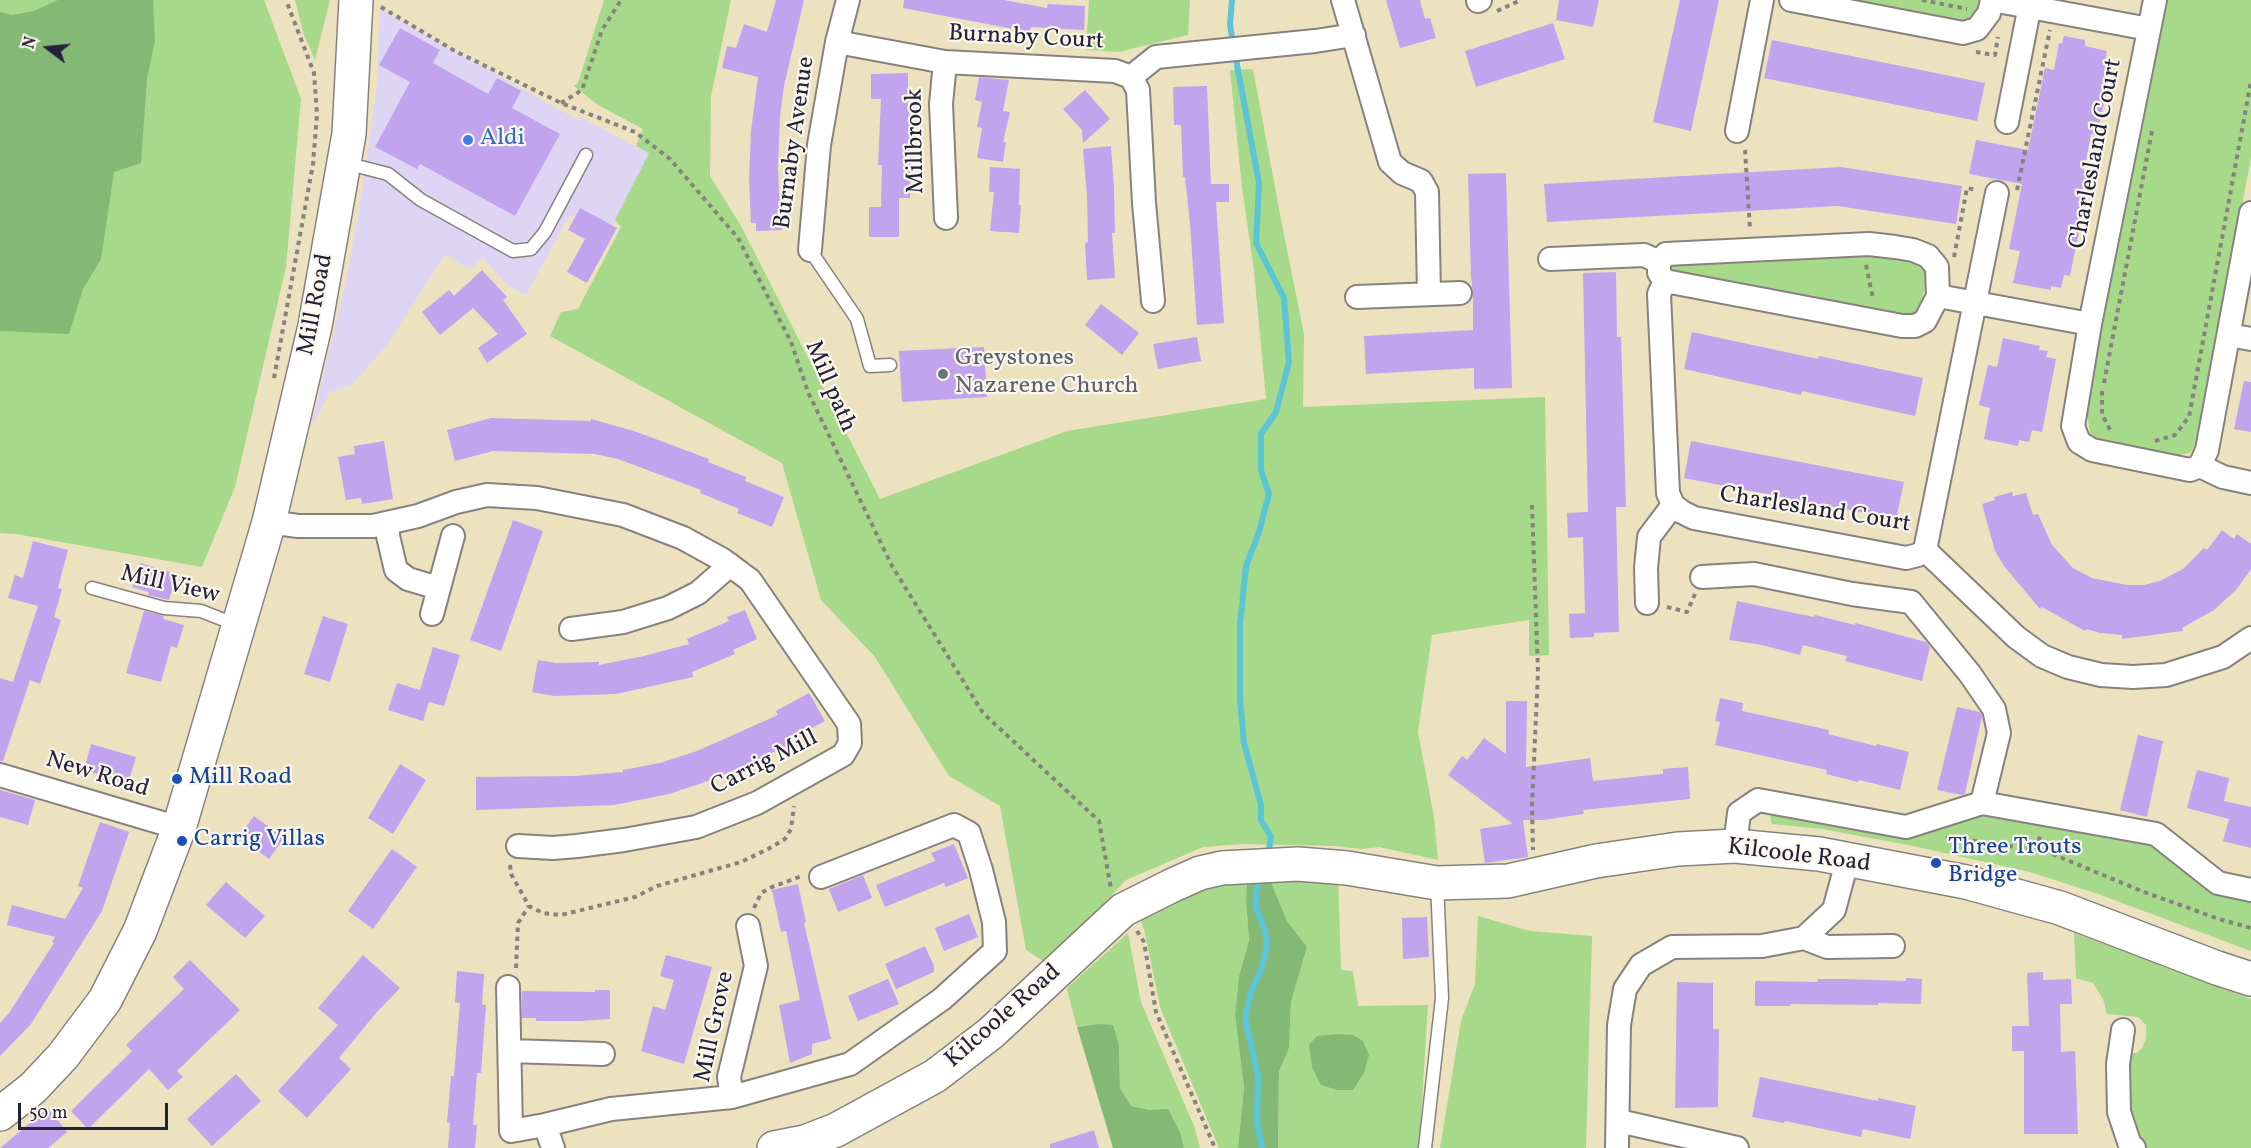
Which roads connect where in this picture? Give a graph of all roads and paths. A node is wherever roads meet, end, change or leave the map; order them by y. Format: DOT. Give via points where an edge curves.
graph roads {
  1 [pos="286,0"];
  2 [pos="621,0"];
  3 [pos="848,0"];
  4 [pos="1343,0"];
  5 [pos="1762,0"];
  6 [pos="1791,0"];
  7 [pos="1922,0"];
  8 [pos="2155,0"];
  9 [pos="364,2"];
  10 [pos="2030,3"];
  11 [pos="1991,4"];
  12 [pos="2055,11"];
  13 [pos="2149,29"];
  14 [pos="1354,35"];
  15 [pos="837,42"];
  16 [pos="945,62"];
  17 [pos="1131,77"];
  18 [pos="2251,81"];
  19 [pos="561,103"];
  20 [pos="2007,122"];
  21 [pos="2153,127"];
  22 [pos="1737,131"];
  23 [pos="586,155"];
  24 [pos="344,160"];
  25 [pos="2006,195"];
  26 [pos="2251,213"];
  27 [pos="946,218"];
  28 [pos="810,250"];
  29 [pos="1864,255"];
  30 [pos="1550,258"];
  31 [pos="1662,271"];
  32 [pos="1460,293"];
  33 [pos="1429,294"];
  34 [pos="1938,296"];
  35 [pos="1357,297"];
  36 [pos="1873,300"];
  37 [pos="1153,301"];
  38 [pos="1975,302"];
  39 [pos="2090,324"];
  40 [pos="2229,335"];
  41 [pos="2251,339"];
  42 [pos="890,365"];
  43 [pos="272,387"];
  44 [pos="2116,435"];
  45 [pos="2151,442"];
  46 [pos="2200,466"];
  47 [pos="2251,483"];
  48 [pos="1532,505"];
  49 [pos="1673,505"];
  50 [pos="269,522"];
  51 [pos="388,522"];
  52 [pos="453,536"];
  53 [pos="1925,550"];
  54 [pos="730,565"];
  55 [pos="1702,577"];
  56 [pos="92,588"];
  57 [pos="438,588"];
  58 [pos="1647,603"];
  59 [pos="432,614"];
  60 [pos="238,625"];
  61 [pos="571,628"];
  62 [pos="2251,638"];
  63 [pos="0,775"];
  64 [pos="792,784"];
  65 [pos="1982,803"];
  66 [pos="1939,817"];
  67 [pos="179,828"];
  68 [pos="518,846"];
  69 [pos="1735,846"];
  70 [pos="1844,859"];
  71 [pos="1534,875"];
  72 [pos="821,877"];
  73 [pos="1437,883"];
  74 [pos="2251,890"];
  75 [pos="529,906"];
  76 [pos="1123,910"];
  77 [pos="748,926"];
  78 [pos="2251,928"];
  79 [pos="1804,938"];
  80 [pos="1893,946"];
  81 [pos="2251,979"];
  82 [pos="508,987"];
  83 [pos="2124,1030"];
  84 [pos="510,1051"];
  85 [pos="603,1054"];
  86 [pos="732,1097"];
  87 [pos="0,1114"];
  88 [pos="1619,1121"];
  89 [pos="545,1125"];
  90 [pos="553,1148"];
  91 [pos="774,1148"];
  92 [pos="1215,1148"];
  93 [pos="1425,1148"];
  94 [pos="1617,1148"];
  95 [pos="1737,1148"];
  96 [pos="2134,1148"];
  1 -- 43 [label="path" via="314,73 317,114 313,164"];
  2 -- 19 [label="path" via="602,30 582,90"];
  3 -- 15 [label="street, Burnaby Avenue"];
  4 -- 14 [label="street"];
  5 -- 22 [label="street"];
  6 -- 11 [label="street" via="1963,33 1977,29"];
  7 -- 11 [label="path"];
  8 -- 13 [label="street, Charlesland Court"];
  9 -- 19 [label="path, Mill path"];
  9 -- 24 [label="main road, Mill Road"];
  10 -- 11 [label="street, Charlesland Court"];
  10 -- 12 [label="street, Charlesland Court"];
  10 -- 20 [label="street"];
  12 -- 13 [label="street, Charlesland Court"];
  12 -- 25 [label="path"];
  13 -- 39 [label="street, Charlesland Court"];
  14 -- 17 [label="street" via="1156,57"];
  14 -- 33 [label="street" via="1390,162 1402,173 1421,181 1427,192"];
  15 -- 16 [label="street, Burnaby Court"];
  15 -- 28 [label="street, Burnaby Avenue" via="819,145"];
  16 -- 17 [label="street, Burnaby Court" via="1115,71"];
  16 -- 27 [label="street, Millbrook" via="941,104"];
  17 -- 37 [label="street, Burnaby Court" via="1138,90"];
  18 -- 45 [label="path" via="2189,417 2175,435"];
  19 -- 76 [label="path, Mill path" via="635,132 670,159 738,238 791,342 808,392 892,566 983,713 1099,821 1111,892"];
  21 -- 44 [label="path" via="2102,392 2102,414 2108,430"];
  23 -- 24 [label="lane" via="545,232 531,249 513,251 421,200 388,174"];
  24 -- 50 [label="main road, Mill Road" via="315,326"];
  25 -- 38 [label="street, Charlesland Court"];
  26 -- 40 [label="street"];
  28 -- 42 [label="lane" via="857,319 870,366"];
  29 -- 36 [label="path"];
  30 -- 31 [label="street" via="1644,255"];
  31 -- 34 [label="street" via="1902,326 1925,321"];
  31 -- 34 [label="street" via="1666,254 1869,244 1928,256 1937,267"];
  31 -- 49 [label="street" via="1659,294 1668,493"];
  32 -- 33 [label="street"];
  33 -- 35 [label="street"];
  34 -- 38 [label="street"];
  38 -- 39 [label="street"];
  38 -- 53 [label="street, Charlesland Court"];
  39 -- 46 [label="street, Charlesland Court" via="2073,426 2079,442 2092,450 2144,462 2190,470"];
  40 -- 41 [label="street"];
  40 -- 46 [label="street" via="2207,450"];
  46 -- 47 [label="street" via="2223,477"];
  48 -- 71 [label="path" via="1538,672 1532,806"];
  49 -- 53 [label="street, Charlesland Court" via="1694,518 1906,558"];
  49 -- 58 [label="street" via="1649,537"];
  50 -- 51 [label="street, Carrig Mill" via="298,526 373,526"];
  50 -- 60 [label="main road, Mill Road"];
  51 -- 54 [label="street, Carrig Mill" via="488,495 537,498 623,515 683,538"];
  51 -- 57 [label="street" via="396,570 408,579"];
  52 -- 57 [label="street"];
  53 -- 62 [label="street" via="2016,637 2042,656 2068,667 2112,676 2166,675 2223,657"];
  54 -- 61 [label="street" via="698,593 668,608 623,622"];
  54 -- 64 [label="street, Carrig Mill" via="750,580 849,724 850,743 843,755"];
  55 -- 58 [label="path" via="1687,612"];
  55 -- 65 [label="street" via="1754,574 1911,602 1994,710 1999,733"];
  56 -- 60 [label="lane, Mill View" via="164,608 201,611"];
  57 -- 59 [label="street"];
  60 -- 67 [label="main road, Mill Road"];
  63 -- 67 [label="street, New Road"];
  64 -- 68 [label="street, Carrig Mill" via="757,803 696,827 577,846"];
  64 -- 75 [label="path" via="794,807 785,839 750,857 657,886 635,897 561,915"];
  65 -- 66 [label="street"];
  65 -- 74 [label="street" via="2156,834 2218,883"];
  66 -- 69 [label="street" via="1906,827 1758,800 1739,813"];
  66 -- 78 [label="path" via="1946,837 2045,851 2144,892"];
  67 -- 87 [label="main road, Mill Road" via="140,931 105,1000 63,1056 33,1088"];
  68 -- 75 [label="path" via="508,848 512,874"];
  69 -- 70 [label="main road, Kilcoole Road"];
  69 -- 71 [label="main road, Kilcoole Road" via="1666,850"];
  70 -- 79 [label="street" via="1834,910"];
  70 -- 81 [label="main road, Kilcoole Road" via="1966,882 2060,908"];
  71 -- 73 [label="main road, Kilcoole Road" via="1508,881"];
  72 -- 77 [label="path" via="803,876 761,893"];
  72 -- 86 [label="street" via="954,825 969,833 994,922 995,951 942,999 850,1064"];
  73 -- 76 [label="main road, Kilcoole Road" via="1298,864 1222,868 1200,873"];
  73 -- 93 [label="lane" via="1442,998"];
  75 -- 82 [label="path" via="518,923 516,974"];
  76 -- 91 [label="main road, Kilcoole Road" via="991,1033 935,1076 836,1130"];
  76 -- 92 [label="path, Mill path" via="1144,942 1156,1012"];
  77 -- 86 [label="street, Mill Grove" via="756,966 729,1077"];
  79 -- 80 [label="street" via="1827,947"];
  79 -- 88 [label="street" via="1762,946 1672,947 1641,965 1625,989 1619,1025"];
  82 -- 84 [label="street, Mill Grove"];
  83 -- 96 [label="street" via="2118,1064 2119,1112"];
  84 -- 85 [label="street"];
  84 -- 89 [label="street, Mill Grove" via="511,1131"];
  86 -- 89 [label="street, Mill Grove" via="611,1109"];
  88 -- 94 [label="street"];
  88 -- 95 [label="street"];
  89 -- 90 [label="street"];
}
